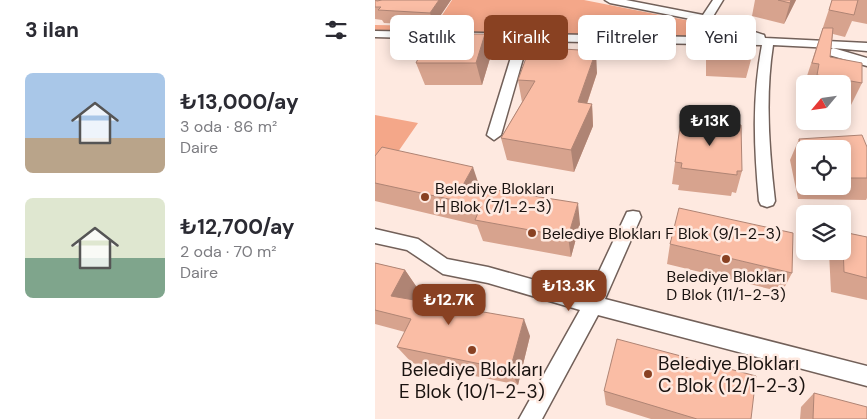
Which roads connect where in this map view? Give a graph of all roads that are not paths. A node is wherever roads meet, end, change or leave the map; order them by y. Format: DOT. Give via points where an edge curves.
graph roads {
  1 [pos="610,0"];
  2 [pos="718,0"];
  3 [pos="686,15"];
  4 [pos="708,15"];
  5 [pos="375,34"];
  6 [pos="484,36"];
  7 [pos="756,36"];
  8 [pos="568,38"];
  9 [pos="686,41"];
  10 [pos="756,41"];
  11 [pos="770,41"];
  12 [pos="807,44"];
  13 [pos="867,47"];
  14 [pos="516,60"];
  15 [pos="867,62"];
  16 [pos="494,135"];
  17 [pos="767,201"];
  18 [pos="633,217"];
  19 [pos="375,236"];
  20 [pos="593,305"];
  21 [pos="867,376"];
  22 [pos="530,419"];
  1 -- 3 [label="street"];
  2 -- 4 [label="street"];
  5 -- 6 [label="street"];
  7 -- 11 [label="street"];
  8 -- 9 [label="street"];
  10 -- 11 [label="street"];
  11 -- 12 [label="street"];
  11 -- 17 [label="street" via="763,63 760,142"];
  12 -- 13 [label="street"];
  12 -- 15 [label="street"];
  14 -- 16 [label="street"];
  18 -- 20 [label="street"];
  19 -- 20 [label="street" via="412,244 443,266 488,275"];
  20 -- 21 [label="street"];
  20 -- 22 [label="street"];
}
